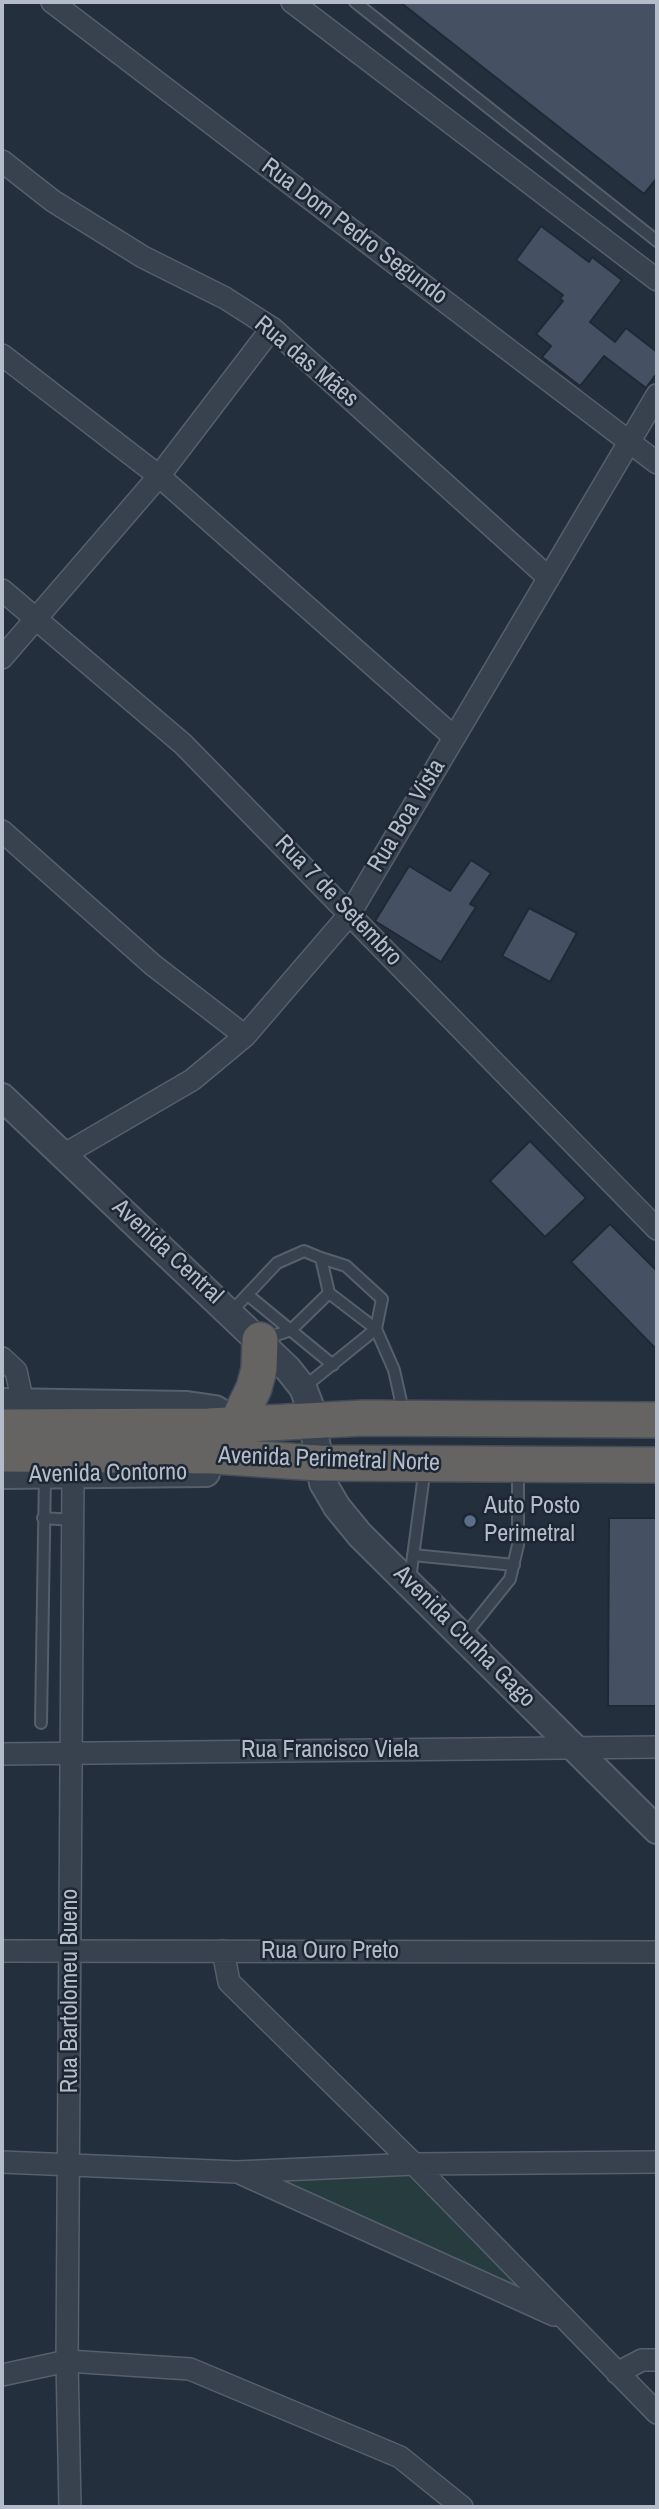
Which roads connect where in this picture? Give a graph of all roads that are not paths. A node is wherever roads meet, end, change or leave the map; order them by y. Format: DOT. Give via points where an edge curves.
graph roads {
  1 [pos="52,2"];
  2 [pos="292,2"];
  3 [pos="362,4"];
  4 [pos="2,161"];
  5 [pos="656,237"];
  6 [pos="657,280"];
  7 [pos="272,328"];
  8 [pos="2,355"];
  9 [pos="657,395"];
  10 [pos="629,442"];
  11 [pos="657,463"];
  12 [pos="159,476"];
  13 [pos="549,578"];
  14 [pos="2,590"];
  15 [pos="38,618"];
  16 [pos="2,658"];
  17 [pos="454,737"];
  18 [pos="2,831"];
  19 [pos="349,915"];
  20 [pos="245,1036"];
  21 [pos="2,1097"];
  22 [pos="65,1154"];
  23 [pos="657,1229"];
  24 [pos="321,1258"];
  25 [pos="329,1293"];
  26 [pos="240,1304"];
  27 [pos="376,1329"];
  28 [pos="275,1335"];
  29 [pos="2,1358"];
  30 [pos="333,1365"];
  31 [pos="303,1388"];
  32 [pos="9,1410"];
  33 [pos="405,1418"];
  34 [pos="314,1420"];
  35 [pos="657,1420"];
  36 [pos="237,1423"];
  37 [pos="2,1454"];
  38 [pos="253,1460"];
  39 [pos="318,1463"];
  40 [pos="426,1464"];
  41 [pos="518,1464"];
  42 [pos="657,1465"];
  43 [pos="45,1474"];
  44 [pos="73,1474"];
  45 [pos="2,1475"];
  46 [pos="43,1518"];
  47 [pos="73,1520"];
  48 [pos="413,1555"];
  49 [pos="514,1565"];
  50 [pos="409,1582"];
  51 [pos="465,1635"];
  52 [pos="41,1723"];
  53 [pos="657,1747"];
  54 [pos="575,1749"];
  55 [pos="71,1753"];
  56 [pos="2,1754"];
  57 [pos="657,1830"];
  58 [pos="2,1951"];
  59 [pos="71,1951"];
  60 [pos="223,1951"];
  61 [pos="657,1952"];
  62 [pos="2,2162"];
  63 [pos="657,2162"];
  64 [pos="71,2163"];
  65 [pos="414,2164"];
  66 [pos="237,2172"];
  67 [pos="565,2320"];
  68 [pos="657,2360"];
  69 [pos="67,2361"];
  70 [pos="617,2373"];
  71 [pos="2,2375"];
  72 [pos="657,2413"];
  73 [pos="70,2507"];
  74 [pos="462,2507"];
  1 -- 10 [label="street, Rua Dom Pedro Segundo"];
  2 -- 6 [label="street"];
  3 -- 5 [label="lane"];
  4 -- 7 [label="street, Rua das Mães" via="53,201 143,257"];
  7 -- 12 [label="street"];
  7 -- 13 [label="street, Rua das Mães"];
  8 -- 12 [label="street"];
  9 -- 10 [label="street, Rua Boa Vista"];
  10 -- 11 [label="street, Rua Dom Pedro Segundo"];
  10 -- 13 [label="street, Rua Boa Vista"];
  12 -- 15 [label="street"];
  12 -- 17 [label="street"];
  13 -- 17 [label="street, Rua Boa Vista"];
  14 -- 15 [label="street, Rua 7 de Setembro"];
  15 -- 16 [label="street"];
  15 -- 19 [label="street, Rua 7 de Setembro" via="183,744"];
  17 -- 19 [label="street, Rua Boa Vista"];
  18 -- 20 [label="street" via="153,965"];
  19 -- 20 [label="street, Rua Boa Vista"];
  19 -- 23 [label="street, Rua 7 de Setembro"];
  20 -- 22 [label="street, Rua Boa Vista" via="192,1080"];
  21 -- 22 [label="street, Avenida Central"];
  22 -- 26 [label="street, Avenida Central"];
  24 -- 25 [label="lane"];
  24 -- 26 [label="lane" via="304,1251 277,1263"];
  24 -- 27 [label="lane" via="346,1266 382,1299"];
  25 -- 27 [label="lane"];
  25 -- 28 [label="lane"];
  26 -- 28 [label="street, Avenida Central"];
  27 -- 30 [label="lane"];
  27 -- 33 [label="lane" via="394,1370"];
  28 -- 30 [label="lane"];
  28 -- 31 [label="street, Avenida Central"];
  28 -- 36 [label="highway"];
  29 -- 32 [label="street" via="16,1371"];
  30 -- 31 [label="lane"];
  31 -- 34 [label="street, Avenida Central"];
  32 -- 36 [label="highway, Avenida Perimetral Norte"];
  33 -- 34 [label="highway, Avenida Perimetral Norte"];
  33 -- 35 [label="highway, Avenida Perimetral Norte"];
  34 -- 36 [label="highway, Avenida Perimetral Norte"];
  34 -- 39 [label="street, Avenida Cunha Gago"];
  37 -- 38 [label="highway, Avenida Perimetral Norte"];
  38 -- 39 [label="highway, Avenida Perimetral Norte"];
  38 -- 44 [label="street, Avenida Contorno" via="216,1473"];
  39 -- 40 [label="highway, Avenida Perimetral Norte"];
  39 -- 50 [label="street, Avenida Cunha Gago" via="337,1507"];
  40 -- 41 [label="highway, Avenida Perimetral Norte"];
  40 -- 48 [label="lane"];
  41 -- 42 [label="highway, Avenida Perimetral Norte"];
  41 -- 49 [label="lane"];
  43 -- 44 [label="street, Avenida Contorno"];
  43 -- 45 [label="street, Avenida Contorno"];
  43 -- 46 [label="lane"];
  44 -- 47 [label="street, Rua Bartolomeu Bueno"];
  46 -- 47 [label="lane"];
  46 -- 52 [label="lane"];
  47 -- 55 [label="street, Rua Bartolomeu Bueno"];
  48 -- 49 [label="lane"];
  48 -- 50 [label="lane"];
  49 -- 51 [label="lane" via="510,1579"];
  50 -- 51 [label="street, Avenida Cunha Gago"];
  51 -- 54 [label="street, Avenida Cunha Gago"];
  53 -- 54 [label="street, Rua Francisco Viela"];
  54 -- 55 [label="street, Rua Francisco Viela"];
  54 -- 57 [label="street, Avenida Cunha Gago"];
  55 -- 56 [label="street, Rua Francisco Viela"];
  55 -- 59 [label="street, Rua Bartolomeu Bueno"];
  58 -- 59 [label="street, Rua Ouro Preto"];
  59 -- 60 [label="street, Rua Ouro Preto"];
  59 -- 64 [label="street, Rua Bartolomeu Bueno"];
  60 -- 61 [label="street, Rua Ouro Preto"];
  60 -- 65 [label="street" via="229,1982"];
  62 -- 64 [label="street"];
  63 -- 65 [label="street"];
  64 -- 66 [label="street"];
  64 -- 69 [label="street, Rua Bartolomeu Bueno"];
  65 -- 66 [label="street"];
  65 -- 67 [label="street"];
  66 -- 67 [label="street"];
  67 -- 70 [label="street"];
  68 -- 70 [label="street" via="642,2360"];
  69 -- 71 [label="street"];
  69 -- 73 [label="street, Rua Bartolomeu Bueno"];
  69 -- 74 [label="street" via="191,2369 400,2456"];
  70 -- 72 [label="street"];
}
